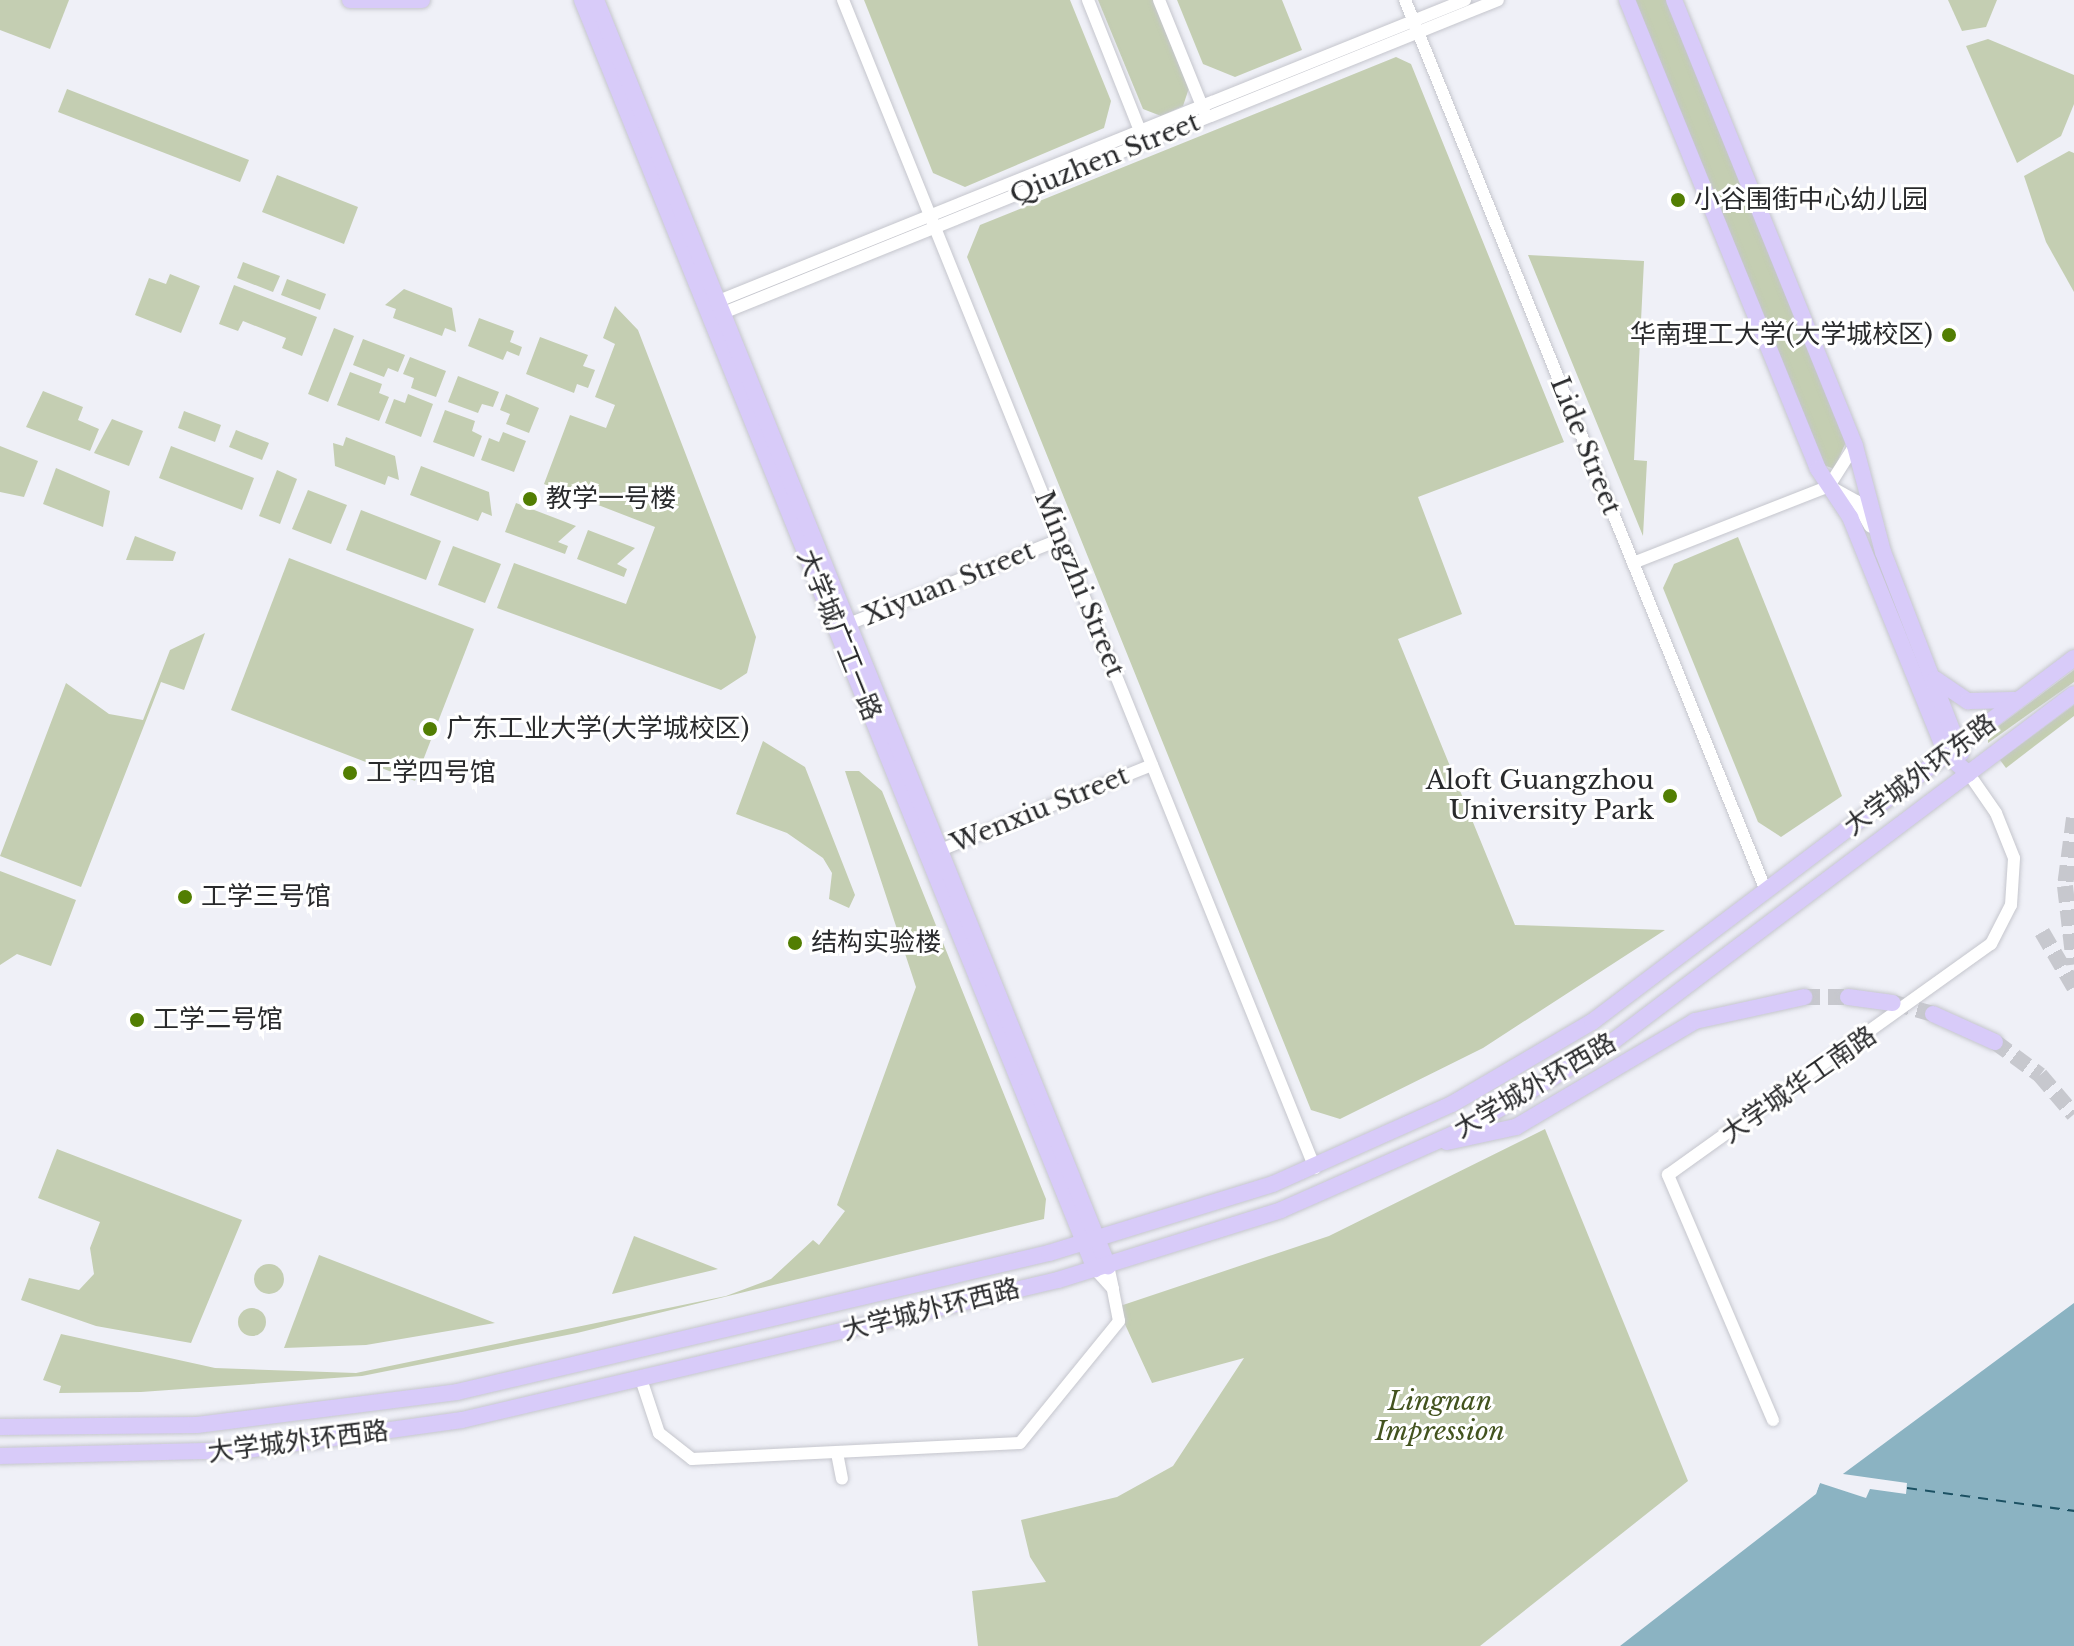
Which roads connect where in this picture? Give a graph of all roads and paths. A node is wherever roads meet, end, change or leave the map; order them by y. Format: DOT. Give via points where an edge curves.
graph roads {
  1 [pos="350,0"];
  2 [pos="422,0"];
  3 [pos="582,0"];
  4 [pos="596,0"];
  5 [pos="843,0"];
  6 [pos="1088,0"];
  7 [pos="1159,0"];
  8 [pos="1405,0"];
  9 [pos="1465,0"];
  10 [pos="1498,0"];
  11 [pos="1627,0"];
  12 [pos="1674,0"];
  13 [pos="1415,27"];
  14 [pos="1204,112"];
  15 [pos="1143,137"];
  16 [pos="933,222"];
  17 [pos="714,310"];
  18 [pos="1855,445"];
  19 [pos="1829,486"];
  20 [pos="1061,539"];
  21 [pos="1883,552"];
  22 [pos="1633,563"];
  23 [pos="842,627"];
  24 [pos="2074,658"];
  25 [pos="1928,668"];
  26 [pos="2074,694"];
  27 [pos="2024,696"];
  28 [pos="1952,749"];
  29 [pos="1152,765"];
  30 [pos="1969,774"];
  31 [pos="934,853"];
  32 [pos="1766,891"];
  33 [pos="1782,918"];
  34 [pos="1804,997"];
  35 [pos="1848,997"];
  36 [pos="1893,1003"];
  37 [pos="1933,1014"];
  38 [pos="1995,1042"];
  39 [pos="1434,1144"];
  40 [pos="1315,1168"];
  41 [pos="1164,1220"];
  42 [pos="1091,1241"];
  43 [pos="1172,1247"];
  44 [pos="1102,1268"];
  45 [pos="641,1379"];
  46 [pos="1773,1420"];
  47 [pos="0,1427"];
  48 [pos="837,1453"];
  49 [pos="0,1456"];
  50 [pos="842,1479"];
  1 -- 2 [label="main road"];
  3 -- 17 [label="main road, 大学城广工一路"];
  4 -- 17 [label="main road, 大学城广工一路"];
  5 -- 16 [label="street, Mingzhi Street"];
  6 -- 15 [label="street"];
  7 -- 14 [label="street"];
  8 -- 13 [label="street, Lide Street"];
  9 -- 13 [label="street, Qiuzhen Street"];
  10 -- 13 [label="street, Qiuzhen Street"];
  11 -- 19 [label="main road, 大学城华工南路"];
  12 -- 18 [label="main road, 大学城华工南路"];
  13 -- 14 [label="street, Qiuzhen Street"];
  13 -- 22 [label="street, Lide Street"];
  14 -- 15 [label="street, Qiuzhen Street"];
  15 -- 16 [label="street, Qiuzhen Street"];
  16 -- 17 [label="street, Qiuzhen Street"];
  16 -- 20 [label="street, Mingzhi Street"];
  17 -- 23 [label="main road, 大学城广工一路"];
  18 -- 19 [label="street"];
  18 -- 21 [label="main road, 大学城华工南路"];
  19 -- 21 [label="street" via="1856,501"];
  19 -- 22 [label="street"];
  19 -- 28 [label="main road, 大学城华工南路" via="1850,517"];
  20 -- 23 [label="street, Xiyuan Street"];
  20 -- 29 [label="street, Mingzhi Street"];
  21 -- 25 [label="main road, 大学城华工南路"];
  22 -- 32 [label="street, Lide Street"];
  23 -- 31 [label="main road, 大学城广工一路"];
  24 -- 27 [label="main road, 大学城外环东路"];
  25 -- 27 [label="main road" via="1942,687 1968,701"];
  25 -- 28 [label="main road, 大学城华工南路"];
  26 -- 30 [label="main road, 大学城外环东路"];
  27 -- 28 [label="main road, 大学城外环东路"];
  28 -- 30 [label="main road, 大学城华工南路"];
  28 -- 32 [label="main road, 大学城外环东路"];
  29 -- 31 [label="street, Wenxiu Street"];
  29 -- 40 [label="street, Mingzhi Street"];
  30 -- 33 [label="main road, 大学城外环东路"];
  30 -- 46 [label="street, 大学城华工南路" via="1996,813 2014,858 2013,897 1996,937 1962,972 1668,1175"];
  31 -- 42 [label="main road, 大学城广工一路"];
  32 -- 40 [label="main road, 大学城外环西路" via="1544,1052"];
  33 -- 39 [label="main road, 大学城外环西路" via="1608,1045"];
  34 -- 39 [label="main road" via="1695,1021 1516,1127"];
  35 -- 36 [label="main road"];
  37 -- 38 [label="main road"];
  39 -- 43 [label="main road, 大学城外环西路" via="1313,1198"];
  40 -- 41 [label="main road, 大学城外环西路"];
  41 -- 42 [label="main road, 大学城外环西路"];
  41 -- 43 [label="main road" via="1155,1235"];
  42 -- 44 [label="main road, 大学城广工一路"];
  42 -- 47 [label="main road, 大学城外环西路" via="431,1396 197,1425"];
  43 -- 44 [label="main road, 大学城外环西路"];
  44 -- 45 [label="main road, 大学城外环西路"];
  44 -- 48 [label="street" via="1113,1289 1119,1321 1020,1443"];
  45 -- 48 [label="street" via="659,1433 692,1459"];
  45 -- 49 [label="main road, 大学城外环西路" via="462,1420 293,1446"];
  48 -- 50 [label="street"];
}
